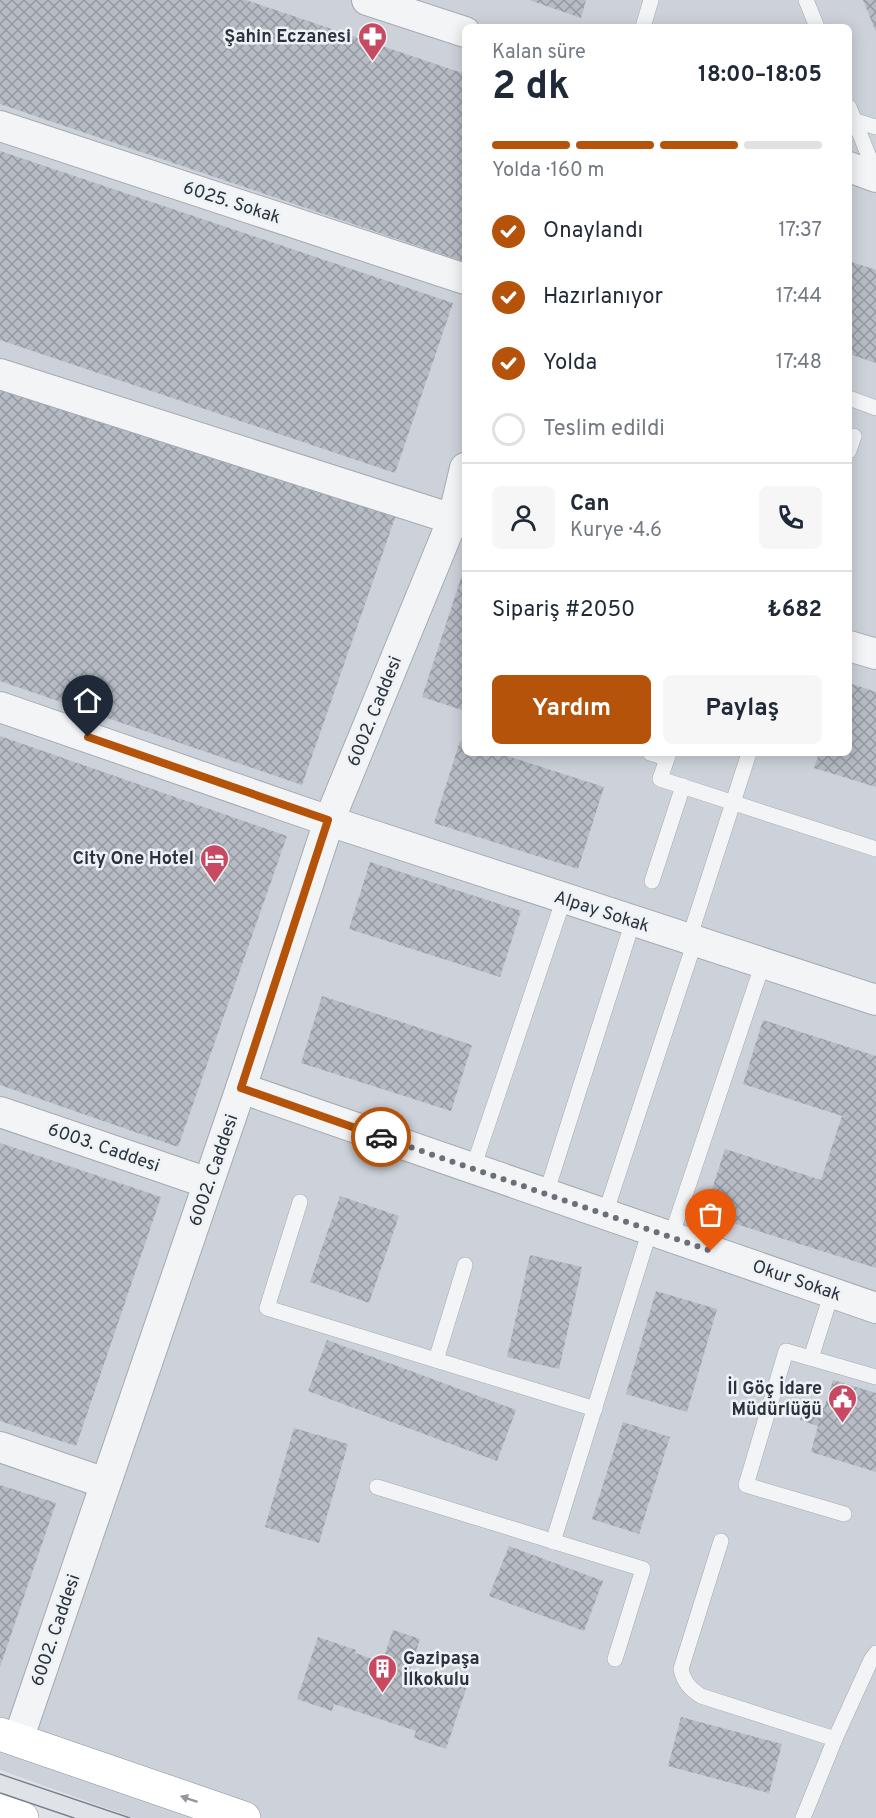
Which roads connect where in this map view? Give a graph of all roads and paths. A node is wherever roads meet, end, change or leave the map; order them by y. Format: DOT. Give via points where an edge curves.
graph roads {
  1 [pos="367,0"];
  2 [pos="651,0"];
  3 [pos="806,0"];
  4 [pos="644,24"];
  5 [pos="815,24"];
  6 [pos="462,31"];
  7 [pos="852,116"];
  8 [pos="852,118"];
  9 [pos="0,126"];
  10 [pos="876,128"];
  11 [pos="852,168"];
  12 [pos="876,175"];
  13 [pos="462,278"];
  14 [pos="0,374"];
  15 [pos="852,399"];
  16 [pos="876,408"];
  17 [pos="854,436"];
  18 [pos="852,442"];
  19 [pos="462,494"];
  20 [pos="459,521"];
  21 [pos="852,647"];
  22 [pos="876,654"];
  23 [pos="0,707"];
  24 [pos="668,756"];
  25 [pos="748,756"];
  26 [pos="683,786"];
  27 [pos="733,802"];
  28 [pos="328,820"];
  29 [pos="876,849"];
  30 [pos="652,881"];
  31 [pos="564,898"];
  32 [pos="633,921"];
  33 [pos="692,940"];
  34 [pos="763,963"];
  35 [pos="876,1000"];
  36 [pos="241,1088"];
  37 [pos="0,1112"];
  38 [pos="473,1168"];
  39 [pos="208,1183"];
  40 [pos="546,1194"];
  41 [pos="300,1202"];
  42 [pos="605,1214"];
  43 [pos="661,1233"];
  44 [pos="465,1265"];
  45 [pos="832,1292"];
  46 [pos="876,1308"];
  47 [pos="811,1358"];
  48 [pos="436,1360"];
  49 [pos="876,1377"];
  50 [pos="595,1409"];
  51 [pos="0,1448"];
  52 [pos="105,1483"];
  53 [pos="377,1487"];
  54 [pos="844,1514"];
  55 [pos="721,1541"];
  56 [pos="553,1542"];
  57 [pos="876,1653"];
  58 [pos="615,1659"];
  59 [pos="9,1737"];
  60 [pos="835,1739"];
  61 [pos="0,1810"];
  62 [pos="22,1818"];
  63 [pos="244,1818"];
  64 [pos="803,1818"];
  1 -- 6 [label="street"];
  2 -- 4 [label="lane"];
  3 -- 5 [label="lane"];
  7 -- 10 [label="lane"];
  8 -- 12 [label="lane"];
  9 -- 13 [label="street, 6025. Sokak"];
  11 -- 12 [label="street"];
  14 -- 20 [label="street"];
  15 -- 16 [label="lane"];
  17 -- 18 [label="lane"];
  19 -- 20 [label="street, 6002. Caddesi"];
  20 -- 28 [label="street, 6002. Caddesi"];
  21 -- 22 [label="street"];
  23 -- 28 [label="street, Alpay Sokak"];
  24 -- 26 [label="lane" via="660,779"];
  25 -- 27 [label="lane"];
  26 -- 27 [label="lane"];
  26 -- 30 [label="lane"];
  27 -- 29 [label="lane"];
  27 -- 33 [label="lane"];
  28 -- 31 [label="street, Alpay Sokak"];
  28 -- 36 [label="street, 6002. Caddesi"];
  31 -- 32 [label="street, Alpay Sokak"];
  31 -- 38 [label="lane"];
  32 -- 33 [label="street, Alpay Sokak"];
  32 -- 40 [label="lane"];
  33 -- 34 [label="street, Alpay Sokak"];
  33 -- 42 [label="lane"];
  34 -- 35 [label="street, Alpay Sokak"];
  34 -- 43 [label="lane"];
  36 -- 38 [label="street, Okur Sokak"];
  36 -- 39 [label="street, 6002. Caddesi"];
  37 -- 39 [label="street, 6003. Caddesi"];
  38 -- 40 [label="street, Okur Sokak"];
  39 -- 52 [label="street, 6002. Caddesi"];
  40 -- 42 [label="street, Okur Sokak"];
  41 -- 48 [label="lane" via="267,1308"];
  42 -- 43 [label="street, Okur Sokak"];
  43 -- 45 [label="street, Okur Sokak"];
  43 -- 50 [label="lane"];
  44 -- 48 [label="lane"];
  45 -- 46 [label="street, Okur Sokak"];
  45 -- 47 [label="lane"];
  47 -- 49 [label="lane"];
  47 -- 54 [label="lane" via="786,1351 746,1485"];
  48 -- 50 [label="lane"];
  50 -- 56 [label="lane"];
  51 -- 52 [label="street"];
  52 -- 59 [label="street, 6002. Caddesi"];
  53 -- 56 [label="lane"];
  55 -- 60 [label="lane" via="681,1669 684,1680 701,1696"];
  56 -- 58 [label="lane" via="643,1569"];
  57 -- 60 [label="lane"];
  63 -- 59 [label="highway, one-way"];
  60 -- 64 [label="lane"];
  61 -- 62 [label="highway"];
}
